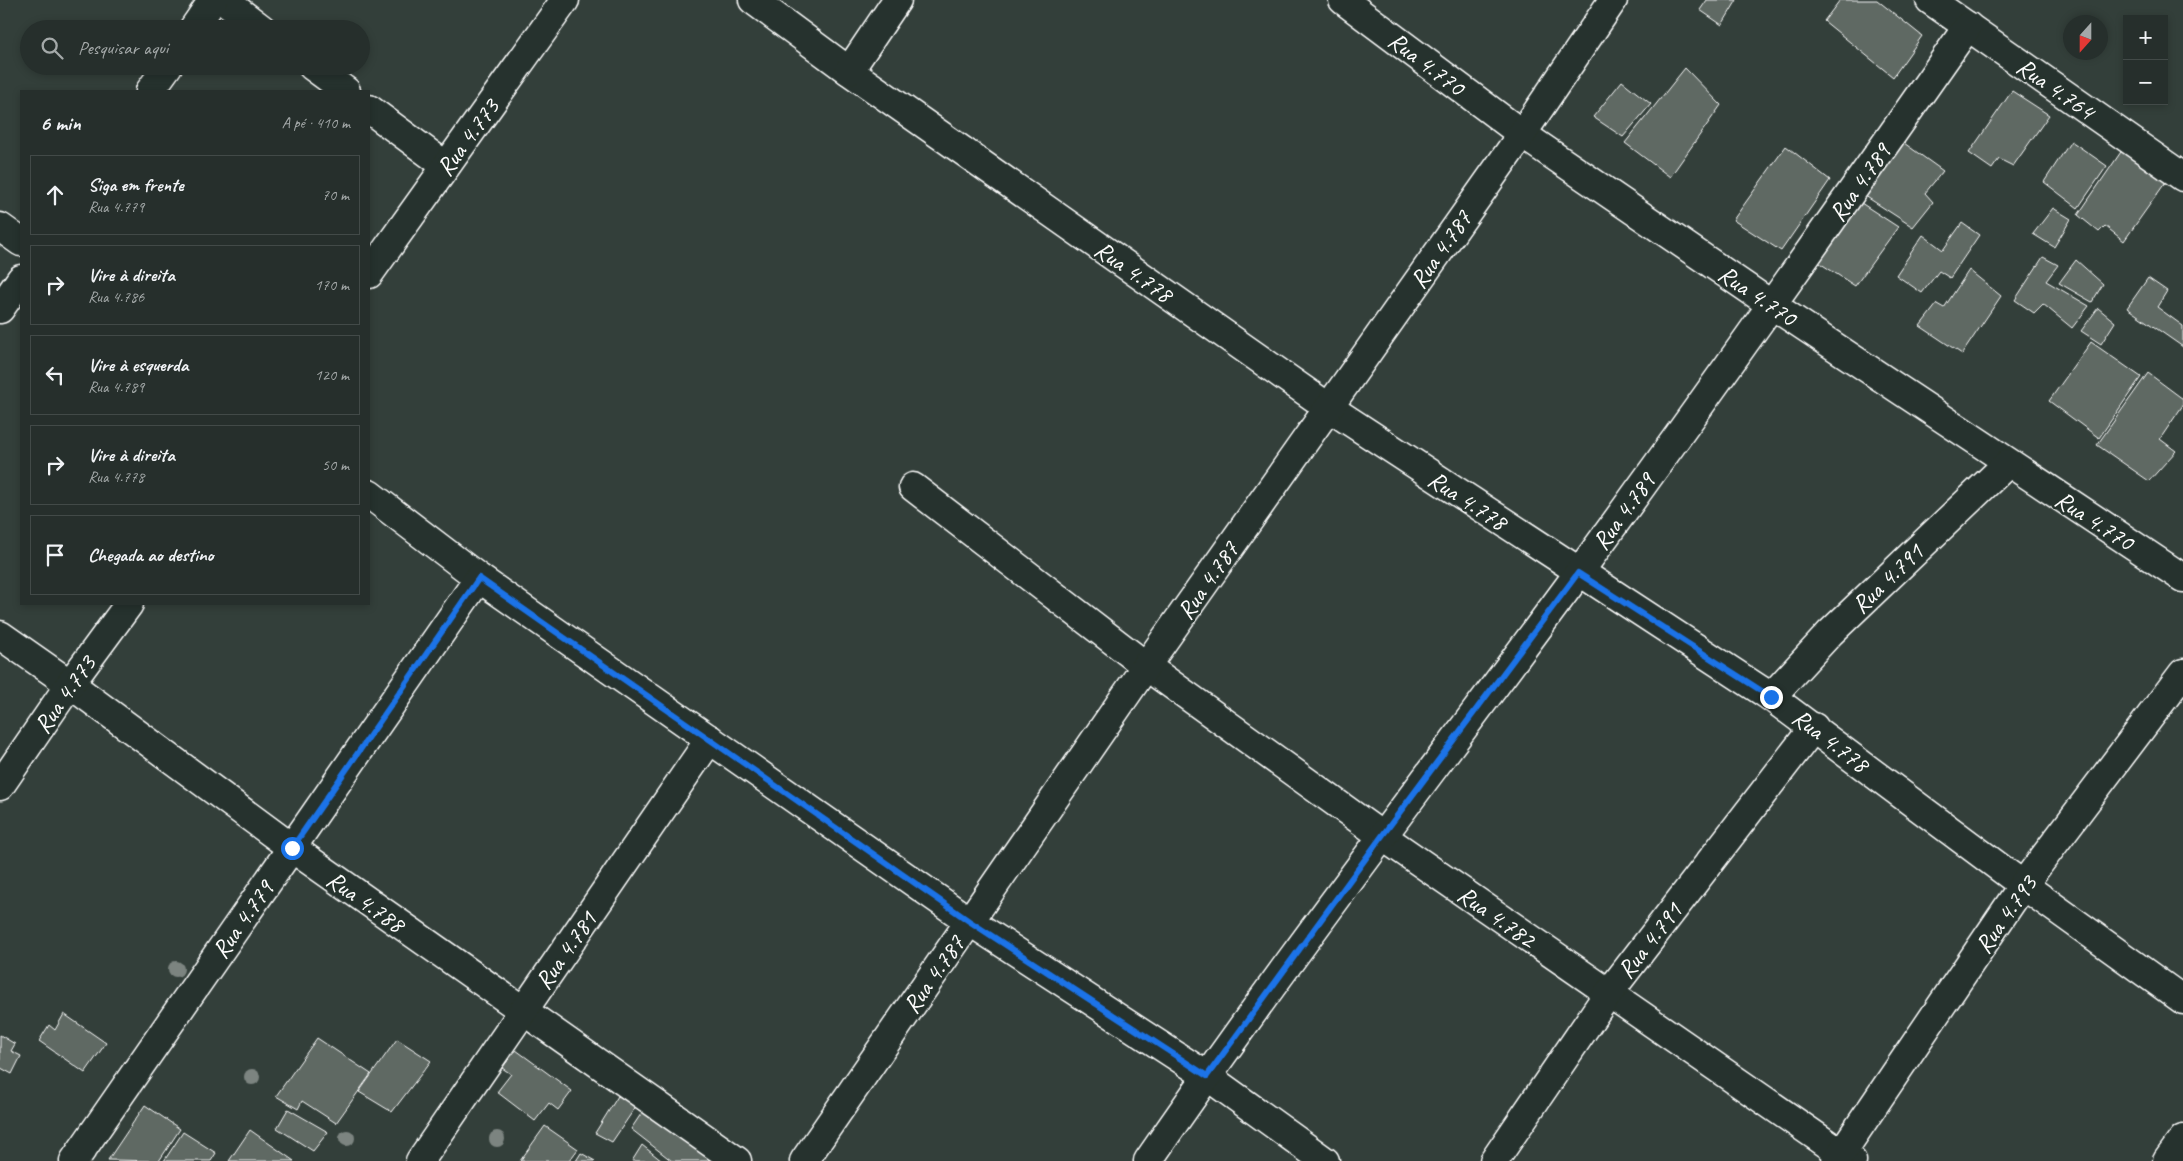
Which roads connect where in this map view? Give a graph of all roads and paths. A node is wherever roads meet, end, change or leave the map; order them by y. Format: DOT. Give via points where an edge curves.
graph roads {
  1 [pos="213,0"];
  2 [pos="224,0"];
  3 [pos="565,0"];
  4 [pos="753,0"];
  5 [pos="897,0"];
  6 [pos="1342,0"];
  7 [pos="1613,0"];
  8 [pos="1930,0"];
  9 [pos="199,20"];
  10 [pos="250,20"];
  11 [pos="1968,26"];
  12 [pos="849,70"];
  13 [pos="162,75"];
  14 [pos="324,75"];
  15 [pos="151,90"];
  16 [pos="345,90"];
  17 [pos="370,109"];
  18 [pos="1522,134"];
  19 [pos="446,166"];
  20 [pos="2183,177"];
  21 [pos="0,227"];
  22 [pos="20,241"];
  23 [pos="370,273"];
  24 [pos="20,280"];
  25 [pos="1772,305"];
  26 [pos="0,308"];
  27 [pos="1328,407"];
  28 [pos="2008,463"];
  29 [pos="913,487"];
  30 [pos="370,495"];
  31 [pos="1578,573"];
  32 [pos="479,578"];
  33 [pos="2183,578"];
  34 [pos="128,605"];
  35 [pos="0,635"];
  36 [pos="1146,666"];
  37 [pos="2183,673"];
  38 [pos="70,684"];
  39 [pos="1771,697"];
  40 [pos="1814,727"];
  41 [pos="710,739"];
  42 [pos="0,786"];
  43 [pos="1382,836"];
  44 [pos="292,848"];
  45 [pos="2024,886"];
  46 [pos="969,921"];
  47 [pos="1608,994"];
  48 [pos="2183,1000"];
  49 [pos="523,1012"];
  50 [pos="1207,1076"];
  51 [pos="2183,1139"];
  52 [pos="1843,1158"];
  53 [pos="74,1161"];
  54 [pos="420,1161"];
  55 [pos="737,1161"];
  56 [pos="804,1161"];
  57 [pos="1148,1161"];
  58 [pos="1325,1161"];
  59 [pos="1494,1161"];
  60 [pos="2167,1161"];
  1 -- 9 [label="street"];
  2 -- 10 [label="street"];
  3 -- 19 [label="street, Rua 4.773"];
  4 -- 12 [label="street, Rua 4.778"];
  5 -- 12 [label="street"];
  6 -- 18 [label="street, Rua 4.770"];
  7 -- 18 [label="street, Rua 4.787"];
  8 -- 11 [label="street, Rua 4.764"];
  11 -- 20 [label="street, Rua 4.764"];
  11 -- 25 [label="street, Rua 4.789"];
  12 -- 27 [label="street, Rua 4.778"];
  13 -- 15 [label="street"];
  14 -- 16 [label="street"];
  17 -- 19 [label="street"];
  18 -- 25 [label="street, Rua 4.770"];
  18 -- 27 [label="street, Rua 4.787"];
  19 -- 23 [label="street, Rua 4.773"];
  21 -- 22 [label="street"];
  24 -- 26 [label="street"];
  25 -- 28 [label="street, Rua 4.770"];
  25 -- 31 [label="street, Rua 4.789"];
  27 -- 31 [label="street, Rua 4.778"];
  27 -- 36 [label="street, Rua 4.787"];
  28 -- 33 [label="street, Rua 4.770"];
  28 -- 39 [label="street, Rua 4.791" via="1830,633"];
  29 -- 36 [label="street, Rua 4.782"];
  30 -- 32 [label="street"];
  31 -- 39 [label="street, Rua 4.778"];
  31 -- 43 [label="street, Rua 4.789"];
  32 -- 41 [label="street"];
  32 -- 44 [label="street, Rua 4.779"];
  34 -- 38 [label="street, Rua 4.773"];
  35 -- 38 [label="street, Rua 4.788"];
  36 -- 43 [label="street, Rua 4.782"];
  36 -- 46 [label="street, Rua 4.787"];
  37 -- 45 [label="street, Rua 4.793"];
  38 -- 42 [label="street, Rua 4.773"];
  38 -- 44 [label="street, Rua 4.788"];
  39 -- 40 [label="street, Rua 4.778"];
  40 -- 45 [label="street, Rua 4.778"];
  40 -- 47 [label="street, Rua 4.791"];
  41 -- 46 [label="street"];
  41 -- 49 [label="street, Rua 4.781"];
  43 -- 47 [label="street, Rua 4.782"];
  43 -- 50 [label="street, Rua 4.789"];
  44 -- 49 [label="street, Rua 4.788"];
  44 -- 53 [label="street, Rua 4.779"];
  45 -- 48 [label="street, Rua 4.778"];
  45 -- 52 [label="street, Rua 4.793"];
  46 -- 50 [label="street"];
  46 -- 56 [label="street, Rua 4.787"];
  47 -- 52 [label="street, Rua 4.782"];
  47 -- 59 [label="street, Rua 4.791"];
  49 -- 54 [label="street, Rua 4.781"];
  49 -- 55 [label="street, Rua 4.788"];
  50 -- 57 [label="street, Rua 4.789"];
  50 -- 58 [label="street"];
  51 -- 60 [label="street"];
}
